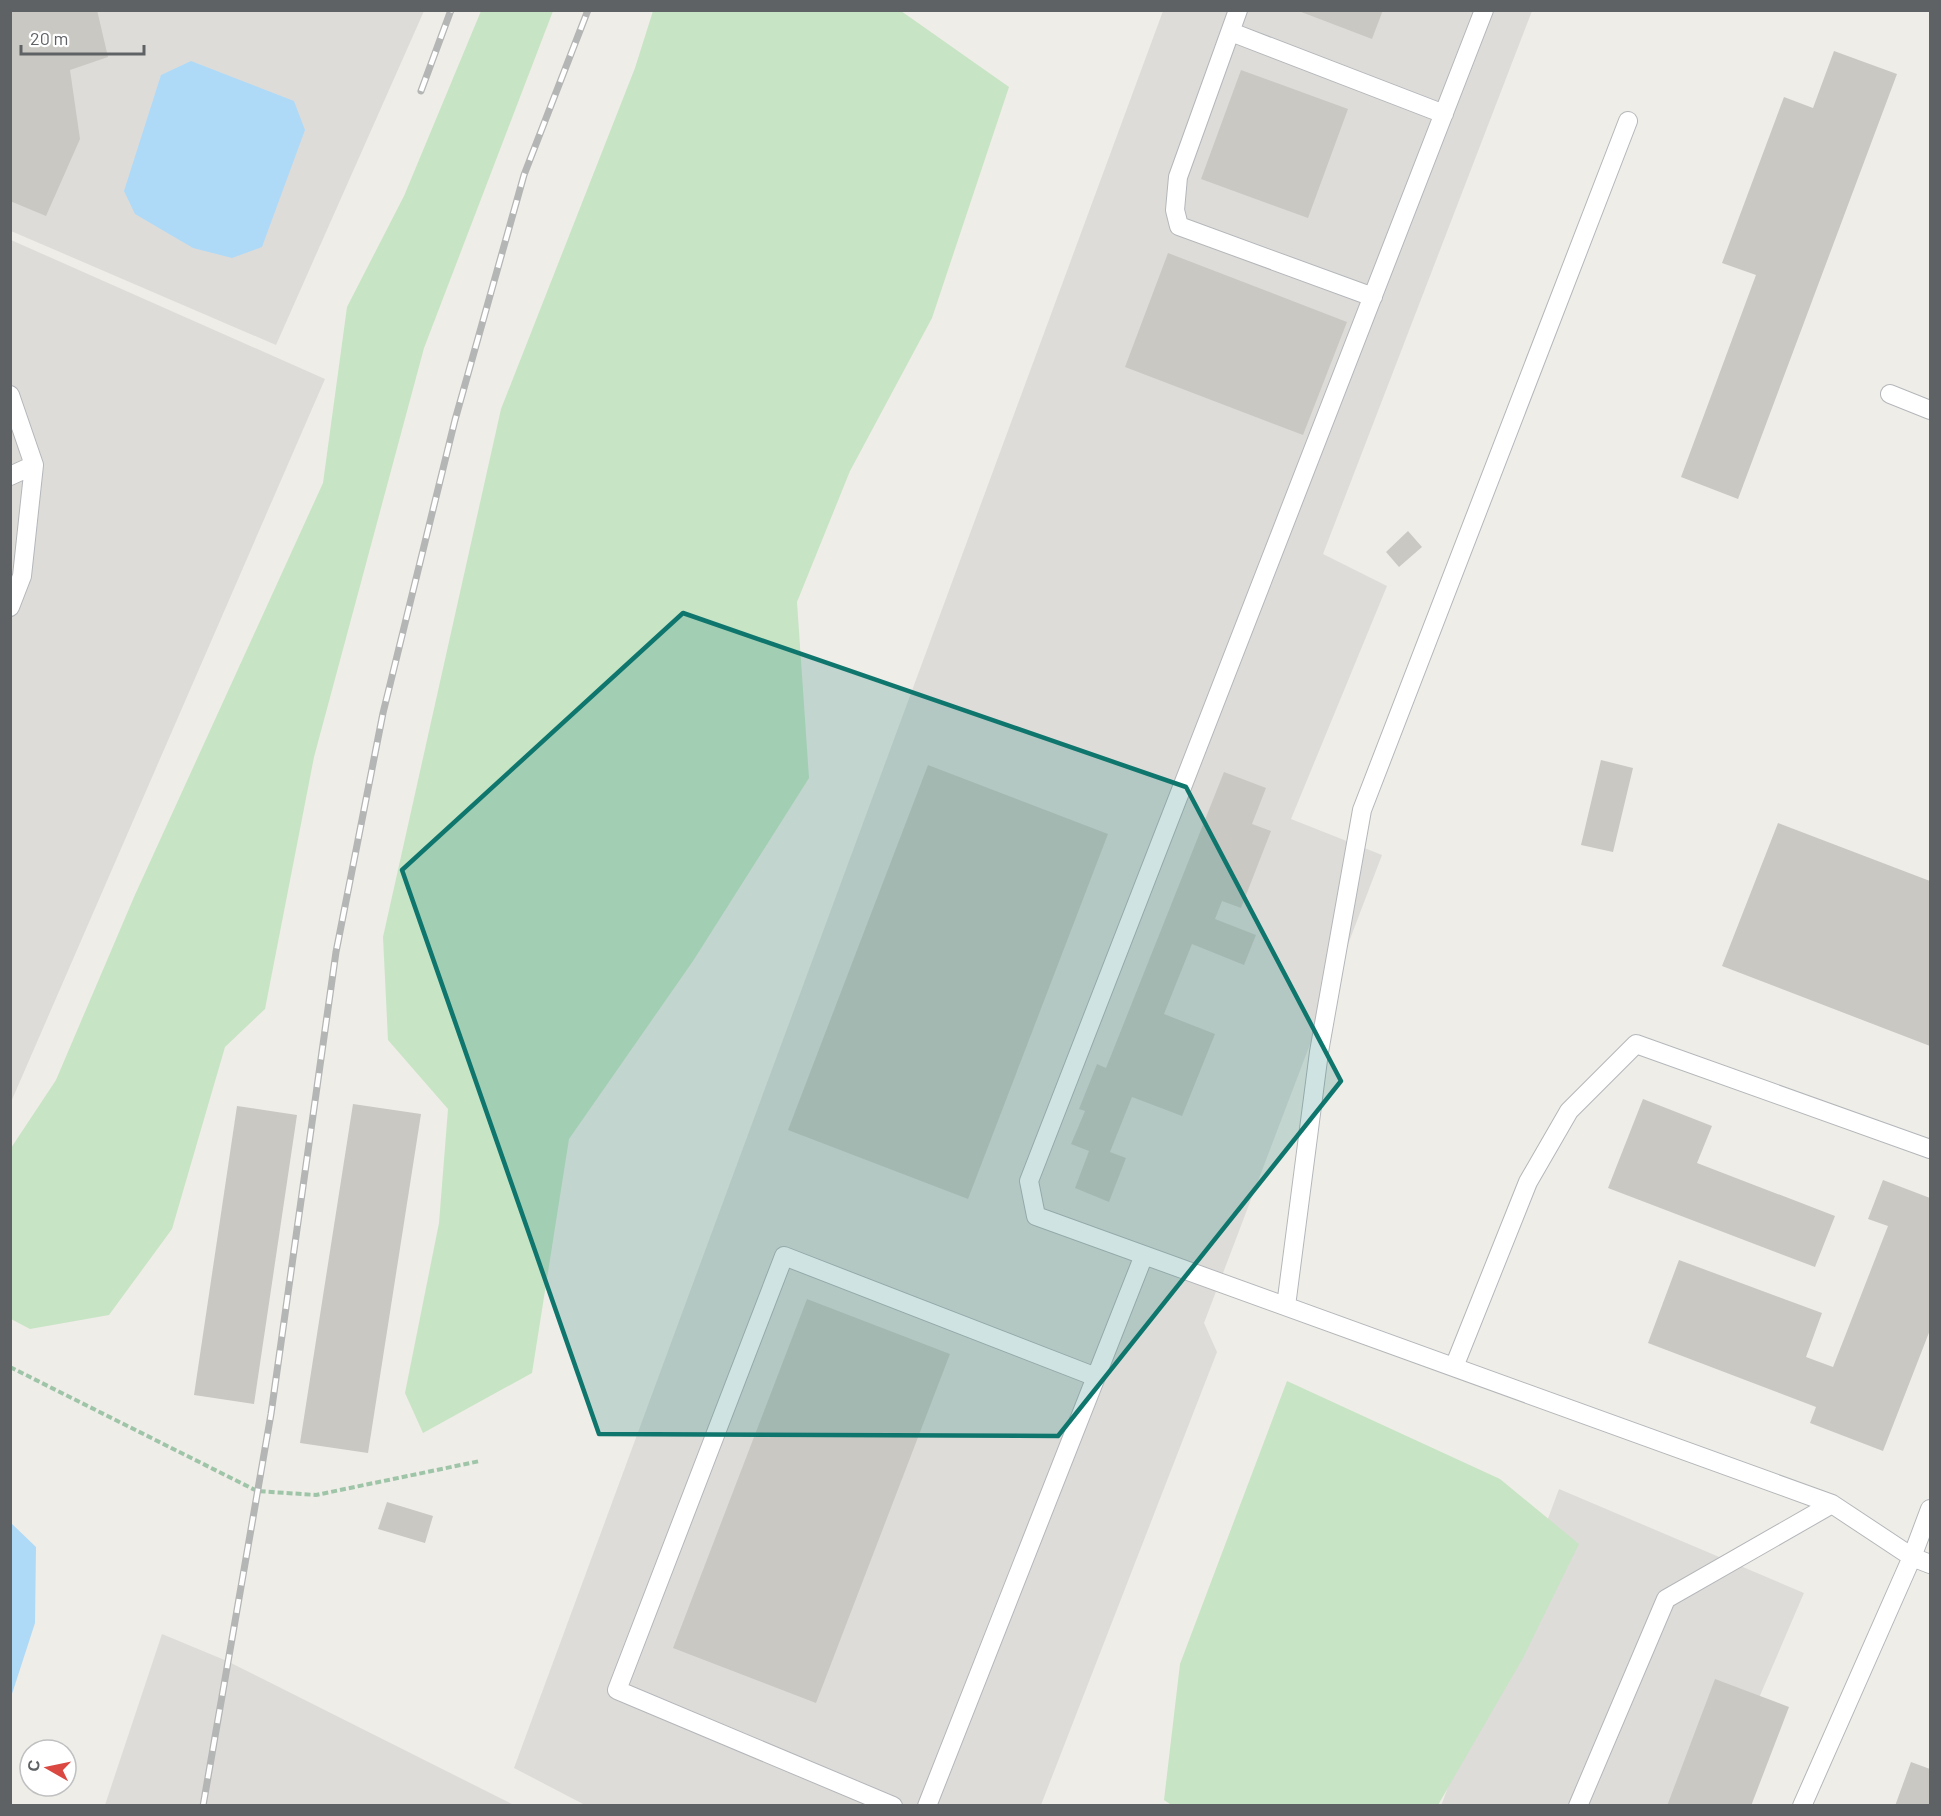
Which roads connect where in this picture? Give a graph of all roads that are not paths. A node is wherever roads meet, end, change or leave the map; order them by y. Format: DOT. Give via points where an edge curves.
graph roads {
  1 [pos="1238,10"];
  2 [pos="1484,10"];
  3 [pos="1231,32"];
  4 [pos="1444,114"];
  5 [pos="1628,121"];
  6 [pos="1372,297"];
  7 [pos="1890,394"];
  8 [pos="10,396"];
  9 [pos="1930,410"];
  10 [pos="34,465"];
  11 [pos="10,476"];
  12 [pos="10,607"];
  13 [pos="1930,1149"];
  14 [pos="1143,1255"];
  15 [pos="1286,1306"];
  16 [pos="1454,1367"];
  17 [pos="1096,1377"];
  18 [pos="1832,1504"];
  19 [pos="1930,1509"];
  20 [pos="1912,1557"];
  21 [pos="1930,1563"];
  22 [pos="893,1806"];
  23 [pos="927,1806"];
  24 [pos="1578,1806"];
  25 [pos="1802,1806"];
  1 -- 3 [label="lane"];
  2 -- 4 [label="lane"];
  3 -- 4 [label="lane"];
  3 -- 6 [label="lane" via="1178,177 1175,210 1179,226"];
  4 -- 6 [label="lane"];
  5 -- 15 [label="lane" via="1362,810 1319,1052"];
  6 -- 14 [label="lane" via="1029,1181 1036,1216"];
  7 -- 9 [label="lane"];
  8 -- 10 [label="lane"];
  10 -- 11 [label="lane"];
  10 -- 12 [label="lane" via="22,576"];
  13 -- 16 [label="lane" via="1635,1044 1569,1111 1528,1182"];
  14 -- 15 [label="lane"];
  14 -- 17 [label="lane"];
  15 -- 16 [label="lane"];
  16 -- 18 [label="lane"];
  17 -- 22 [label="lane" via="784,1256 617,1690"];
  17 -- 23 [label="lane"];
  18 -- 20 [label="lane"];
  18 -- 24 [label="lane" via="1666,1599"];
  19 -- 20 [label="lane"];
  20 -- 21 [label="lane"];
  20 -- 25 [label="lane"];
}
